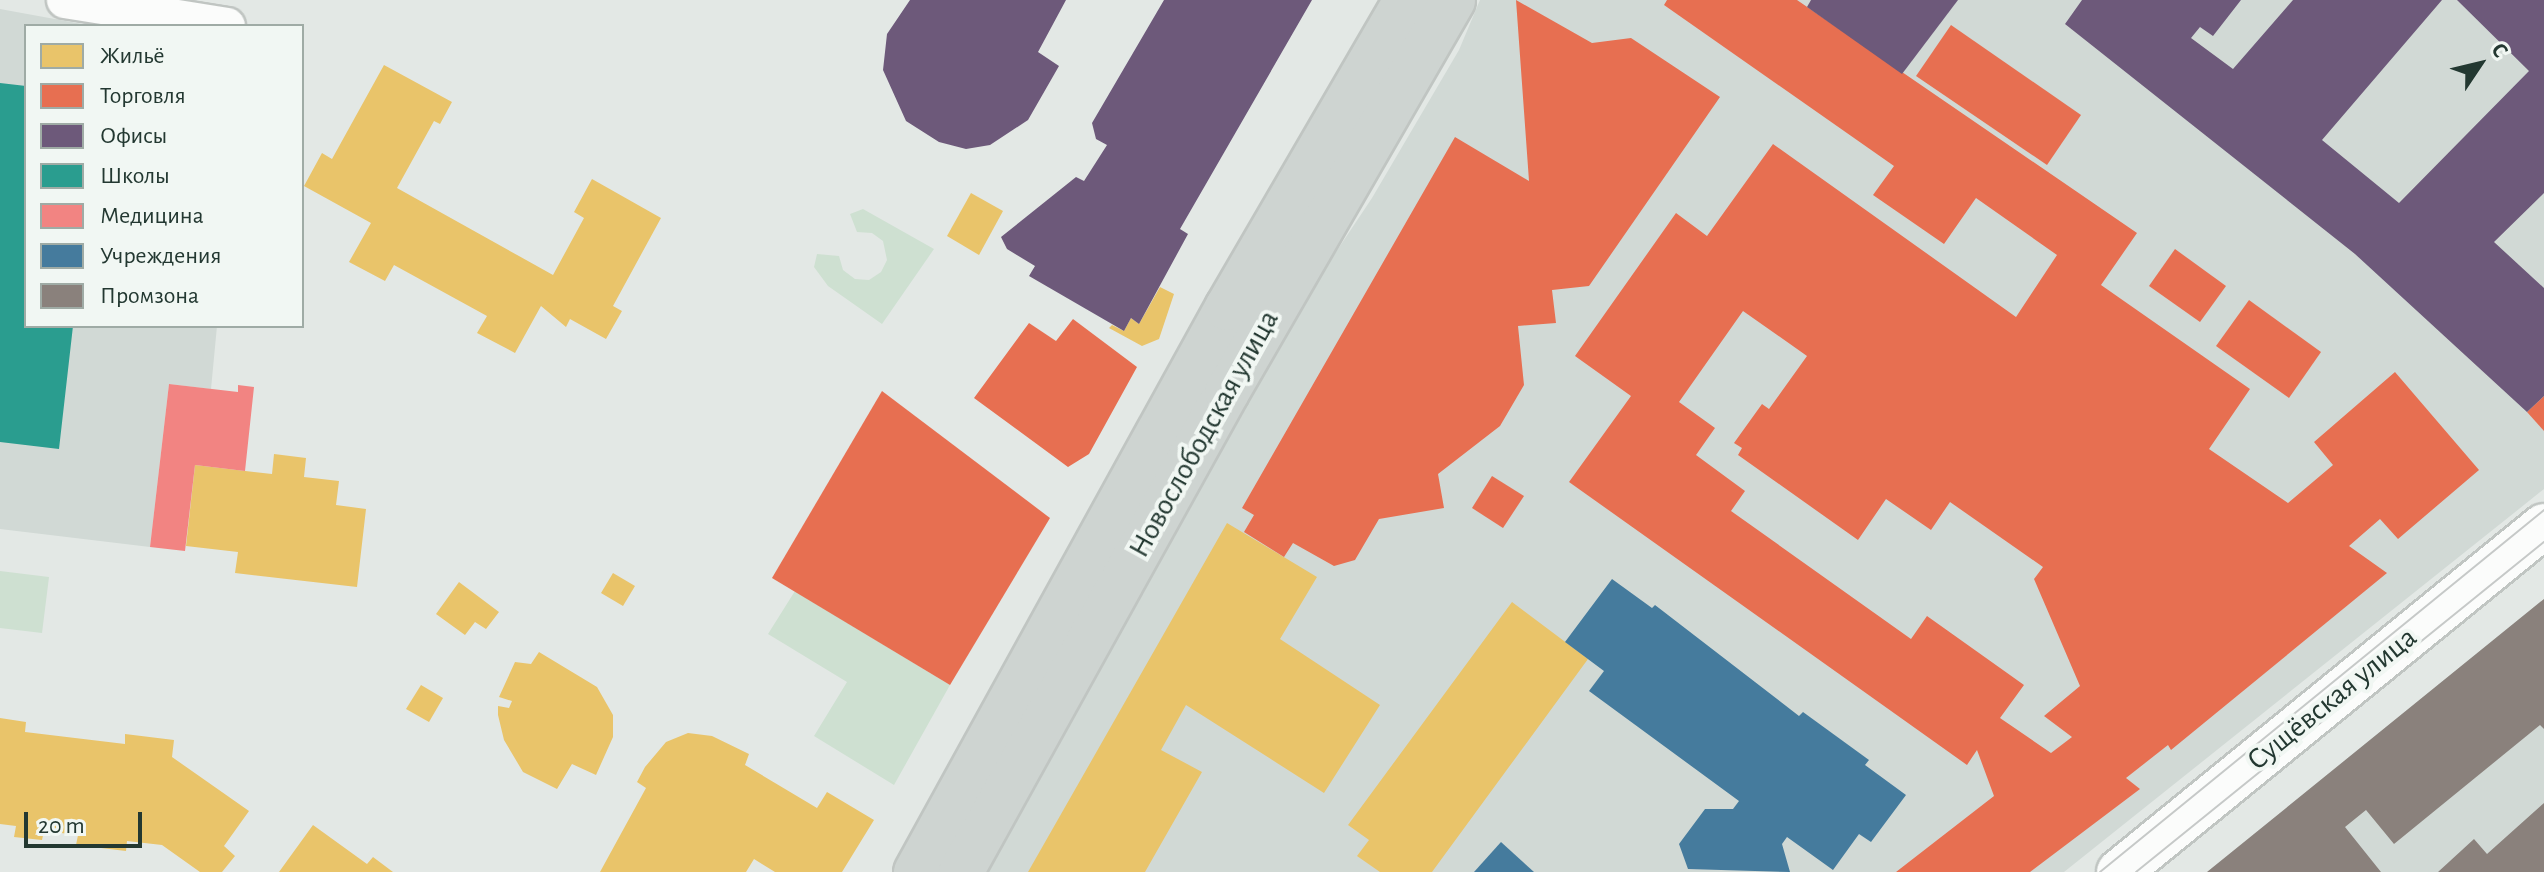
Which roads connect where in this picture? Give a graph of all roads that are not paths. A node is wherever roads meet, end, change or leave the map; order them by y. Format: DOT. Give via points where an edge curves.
graph roads {
  1 [pos="65,0"];
  2 [pos="1406,0"];
  3 [pos="1453,0"];
  4 [pos="215,24"];
  5 [pos="2544,526"];
  6 [pos="916,872"];
  7 [pos="961,872"];
  8 [pos="2119,872"];
  1 -- 4 [label="street"];
  2 -- 6 [label="main road, Новослободская улица" via="1227,308"];
  3 -- 7 [label="main road, Новослободская улица" via="1227,392"];
  5 -- 8 [label="street, Сущёвская улица"];
}
